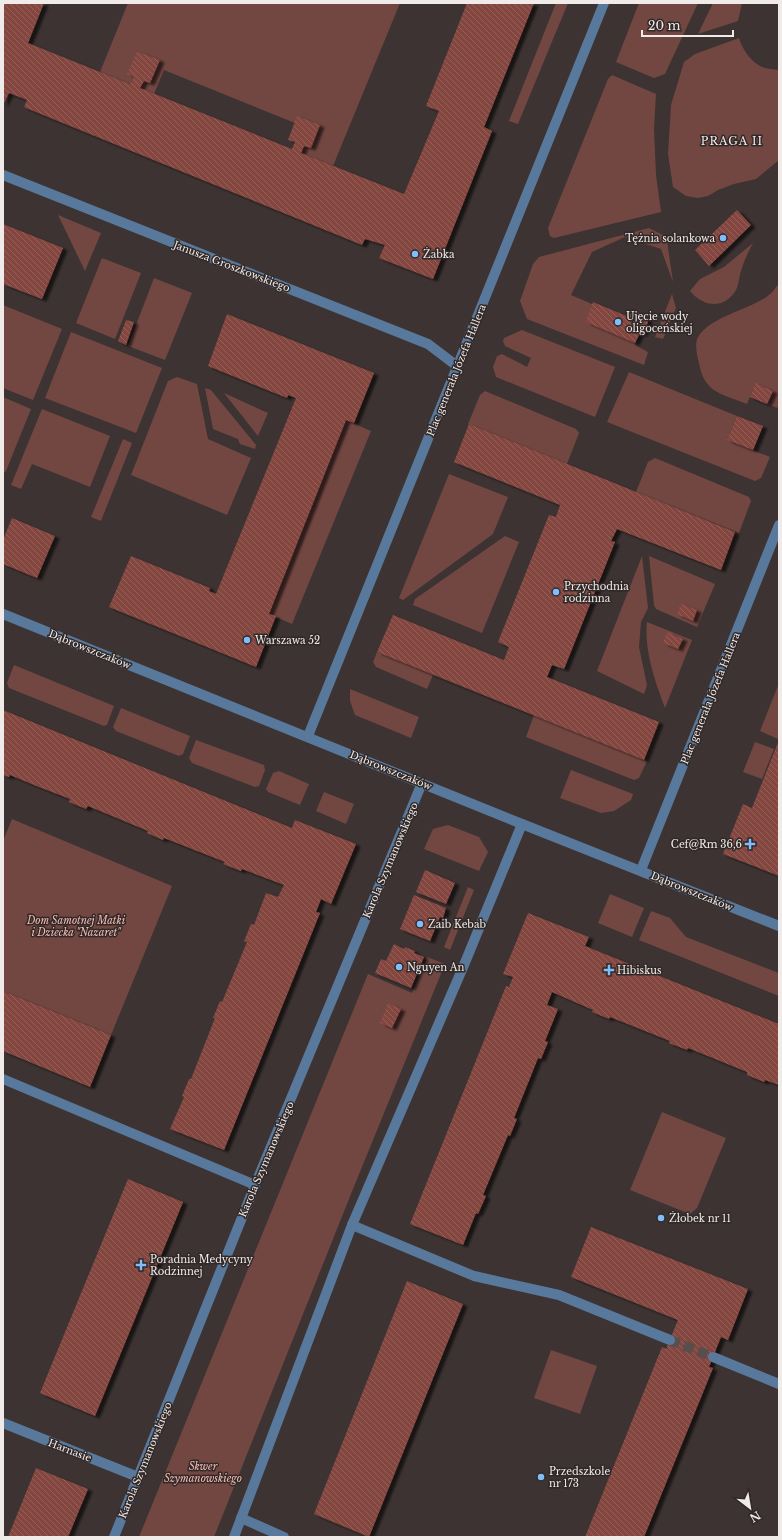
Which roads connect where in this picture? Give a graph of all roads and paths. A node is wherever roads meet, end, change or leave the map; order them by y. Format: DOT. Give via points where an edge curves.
graph roads {
  1 [pos="604,3"];
  2 [pos="3,175"];
  3 [pos="457,366"];
  4 [pos="779,525"];
  5 [pos="3,614"];
  6 [pos="308,736"];
  7 [pos="422,783"];
  8 [pos="522,824"];
  9 [pos="641,870"];
  10 [pos="779,926"];
  11 [pos="3,1079"];
  12 [pos="255,1185"];
  13 [pos="352,1225"];
  14 [pos="670,1340"];
  15 [pos="713,1357"];
  16 [pos="779,1384"];
  17 [pos="3,1423"];
  18 [pos="138,1477"];
  19 [pos="241,1518"];
  20 [pos="114,1537"];
  21 [pos="234,1537"];
  22 [pos="284,1537"];
  1 -- 3 [label="street, Plac generała Józefa Hallera"];
  2 -- 3 [label="street, Janusza Groszkowskiego" via="428,344"];
  3 -- 6 [label="street, Plac generała Józefa Hallera"];
  4 -- 9 [label="street, Plac generała Józefa Hallera"];
  5 -- 6 [label="street, Dąbrowszczaków"];
  6 -- 7 [label="street, Dąbrowszczaków"];
  7 -- 8 [label="street, Dąbrowszczaków"];
  7 -- 12 [label="street, Karola Szymanowskiego"];
  8 -- 9 [label="street, Dąbrowszczaków"];
  8 -- 13 [label="street"];
  9 -- 10 [label="street, Dąbrowszczaków"];
  11 -- 12 [label="street"];
  12 -- 18 [label="street, Karola Szymanowskiego"];
  13 -- 14 [label="street" via="474,1276 559,1295"];
  13 -- 19 [label="street"];
  15 -- 16 [label="street"];
  17 -- 18 [label="street, Harnasie"];
  18 -- 20 [label="street, Karola Szymanowskiego"];
  19 -- 21 [label="street"];
  19 -- 22 [label="street"];
}
